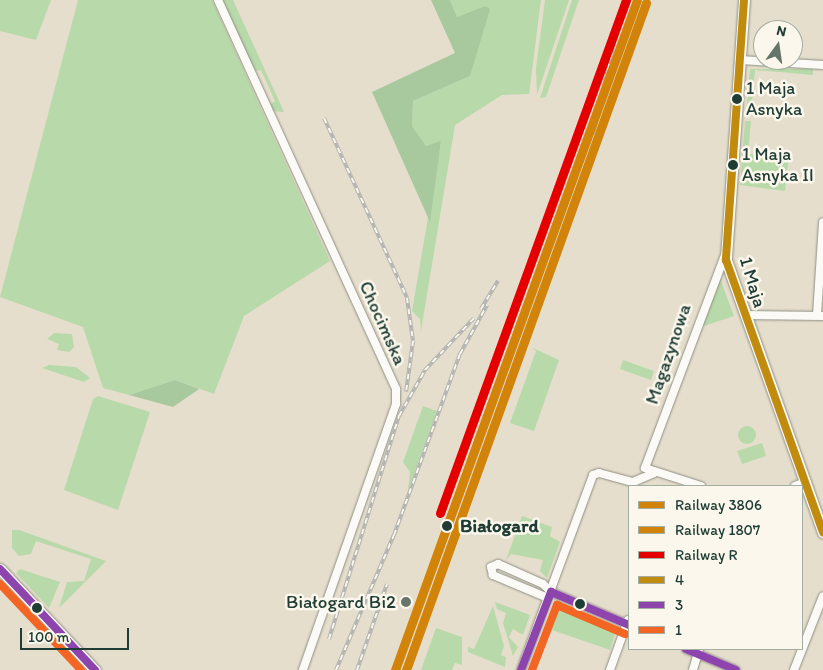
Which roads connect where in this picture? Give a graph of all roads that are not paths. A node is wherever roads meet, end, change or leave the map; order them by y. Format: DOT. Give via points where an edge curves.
graph roads {
  1 [pos="218,0"];
  2 [pos="744,0"];
  3 [pos="740,60"];
  4 [pos="823,64"];
  5 [pos="823,222"];
  6 [pos="726,252"];
  7 [pos="744,315"];
  8 [pos="820,316"];
  9 [pos="654,473"];
  10 [pos="680,483"];
  11 [pos="800,484"];
  12 [pos="694,485"];
  13 [pos="803,490"];
  14 [pos="823,532"];
  15 [pos="0,569"];
  16 [pos="549,595"];
  17 [pos="823,596"];
  18 [pos="628,622"];
  19 [pos="803,647"];
  20 [pos="802,650"];
  21 [pos="698,651"];
  22 [pos="95,670"];
  23 [pos="303,670"];
  24 [pos="521,670"];
  25 [pos="610,670"];
  26 [pos="693,670"];
  27 [pos="736,670"];
  28 [pos="794,670"];
  1 -- 23 [label="street, Chocimska" via="396,389 396,404"];
  2 -- 3 [label="street, 1 Maja"];
  3 -- 4 [label="street"];
  3 -- 6 [label="street, 1 Maja"];
  5 -- 8 [label="street"];
  6 -- 7 [label="street, 1 Maja"];
  6 -- 9 [label="street, Magazynowa" via="646,469"];
  7 -- 8 [label="street"];
  7 -- 11 [label="street, 1 Maja"];
  9 -- 10 [label="street"];
  9 -- 16 [label="street" via="631,482 599,473 593,475"];
  10 -- 12 [label="street"];
  13 -- 14 [label="street, 1 Maja"];
  15 -- 22 [label="street"];
  16 -- 16 [label="street" via="543,584 498,564 491,567 493,575"];
  16 -- 18 [label="street"];
  16 -- 24 [label="street"];
  17 -- 19 [label="street"];
  18 -- 25 [label="street"];
  20 -- 28 [label="street"];
  21 -- 26 [label="street"];
  21 -- 27 [label="street"];
}
